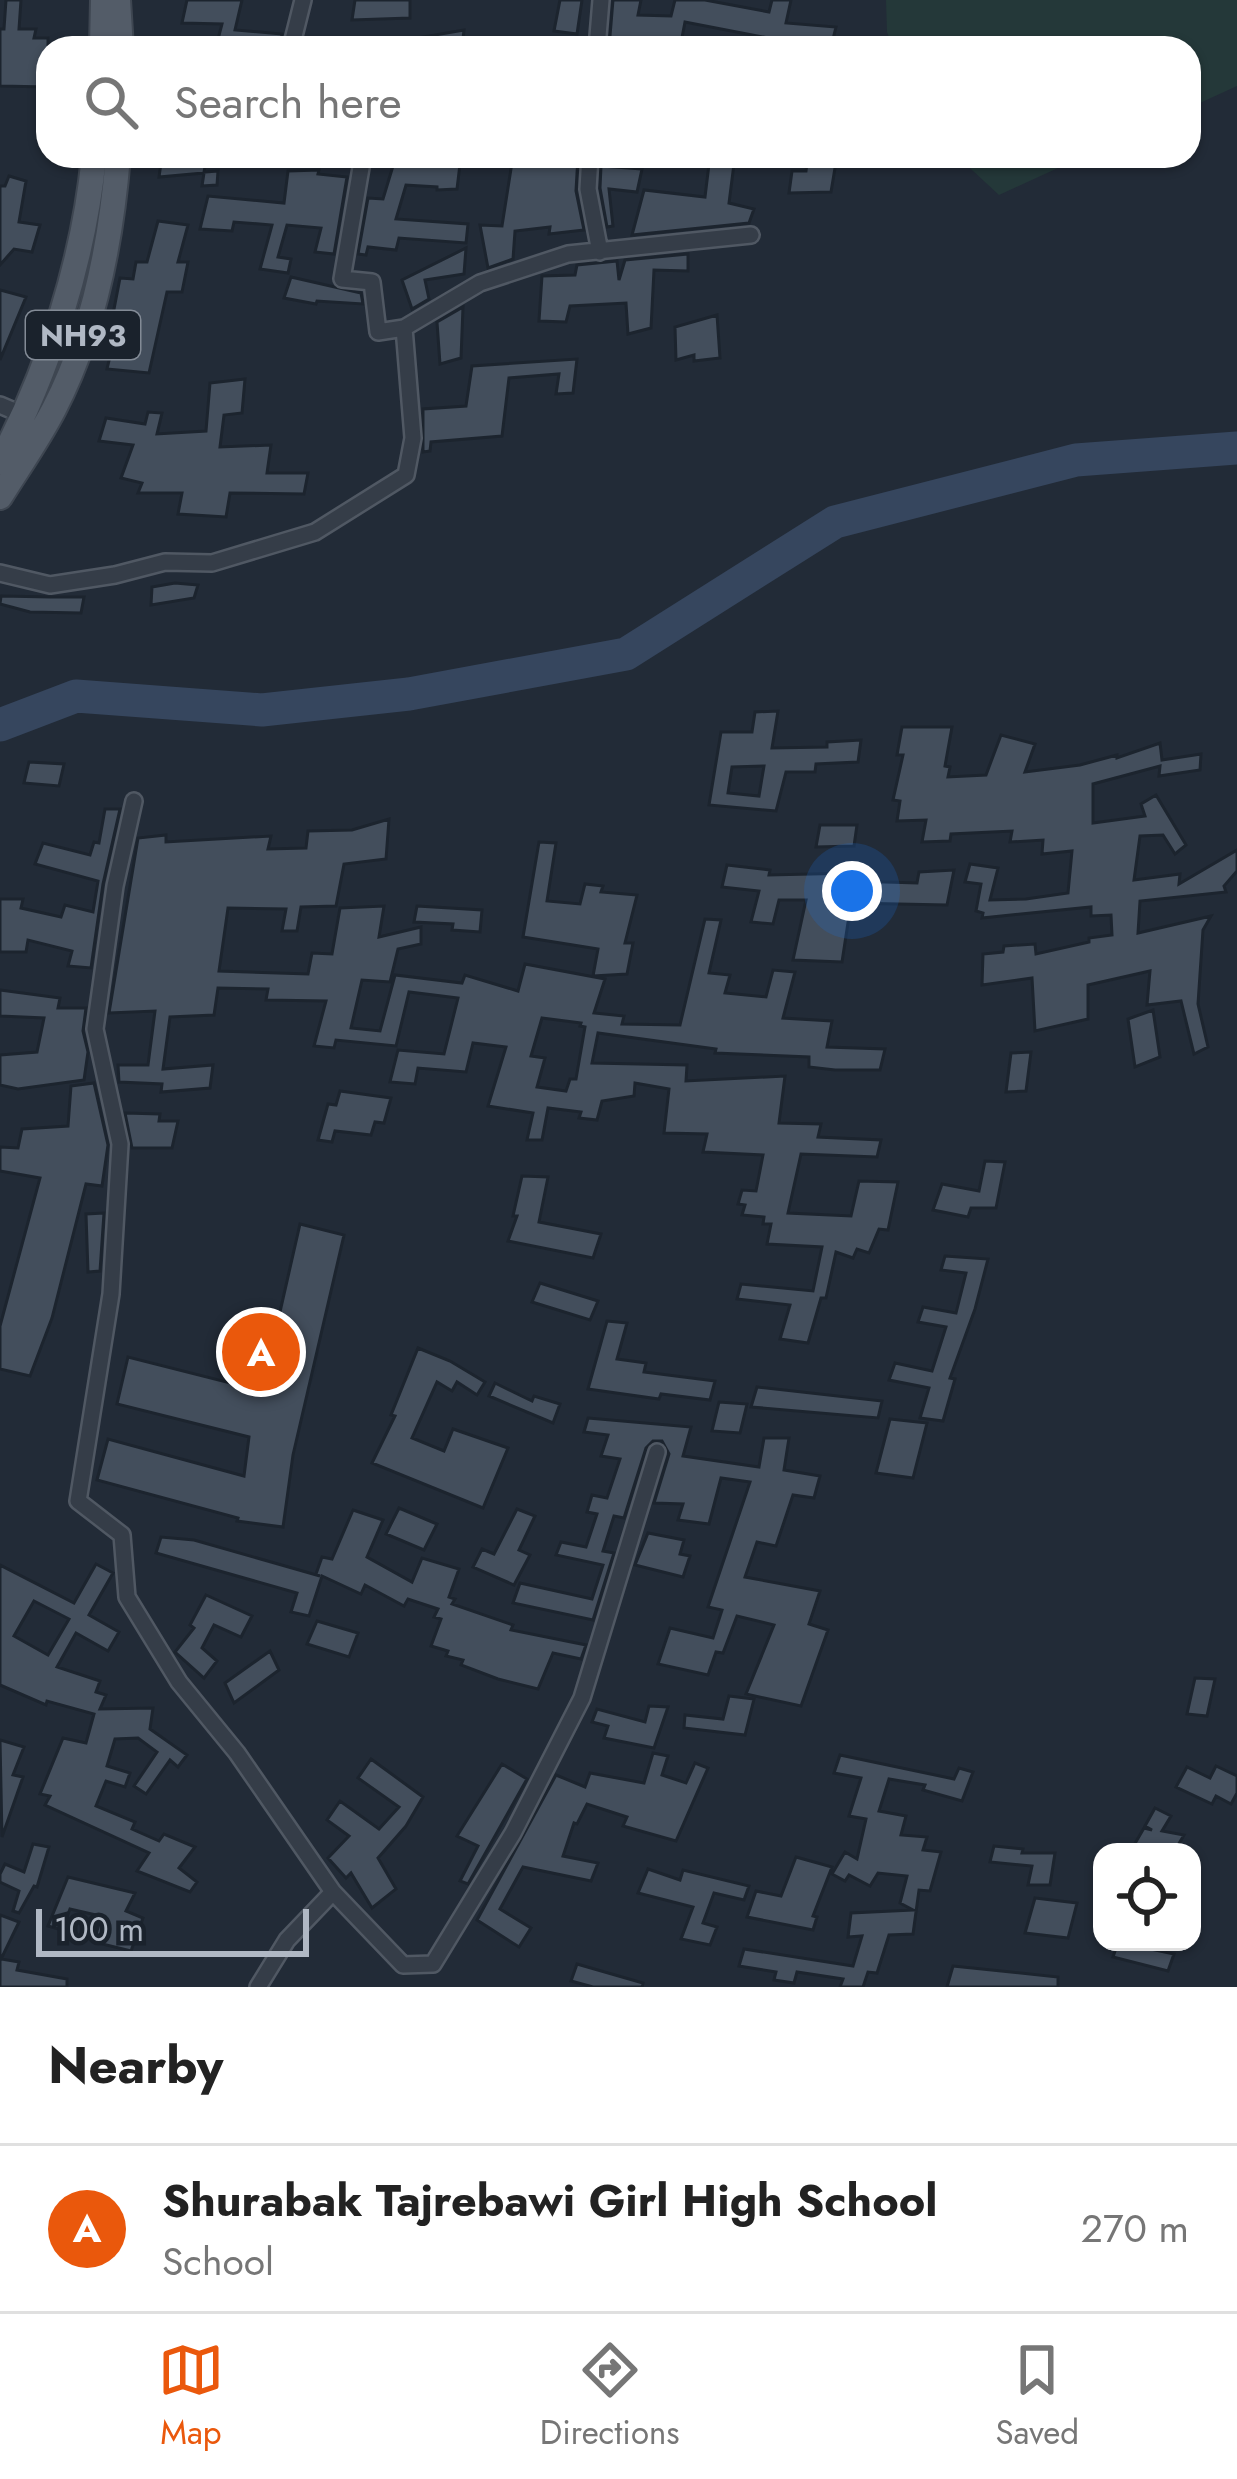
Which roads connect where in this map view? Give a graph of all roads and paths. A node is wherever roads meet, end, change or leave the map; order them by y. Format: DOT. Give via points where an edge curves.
graph roads {
  1 [pos="103,0"];
  2 [pos="118,0"];
  3 [pos="303,0"];
  4 [pos="601,0"];
  5 [pos="102,36"];
  6 [pos="120,36"];
  7 [pos="294,36"];
  8 [pos="598,36"];
  9 [pos="92,168"];
  10 [pos="117,168"];
  11 [pos="361,168"];
  12 [pos="589,168"];
  13 [pos="751,235"];
  14 [pos="600,252"];
  15 [pos="404,328"];
  16 [pos="13,408"];
  17 [pos="55,408"];
  18 [pos="0,462"];
  19 [pos="0,497"];
  20 [pos="0,573"];
  21 [pos="134,801"];
  22 [pos="657,1452"];
  23 [pos="333,1892"];
  24 [pos="259,1987"];
  1 -- 5 [label="main road"];
  2 -- 6 [label="main road"];
  3 -- 7 [label="street"];
  4 -- 8 [label="street"];
  9 -- 16 [label="main road, NH93" via="52,339"];
  10 -- 17 [label="main road, NH93" via="94,299"];
  11 -- 15 [label="street" via="342,279 371,282 378,332"];
  12 -- 14 [label="street"];
  13 -- 14 [label="street"];
  14 -- 15 [label="street" via="568,254 480,283"];
  15 -- 20 [label="street" via="413,438 406,476 363,503 315,532 212,562 166,562 50,585"];
  16 -- 17 [label="street"];
  16 -- 18 [label="main road, NH93"];
  17 -- 19 [label="main road, NH93"];
  21 -- 23 [label="street" via="95,1029 120,1144 111,1294 78,1501 122,1535 127,1597 179,1682"];
  22 -- 23 [label="street" via="582,1697 513,1833 433,1964 403,1965"];
  23 -- 24 [label="street" via="287,1940"];
}
